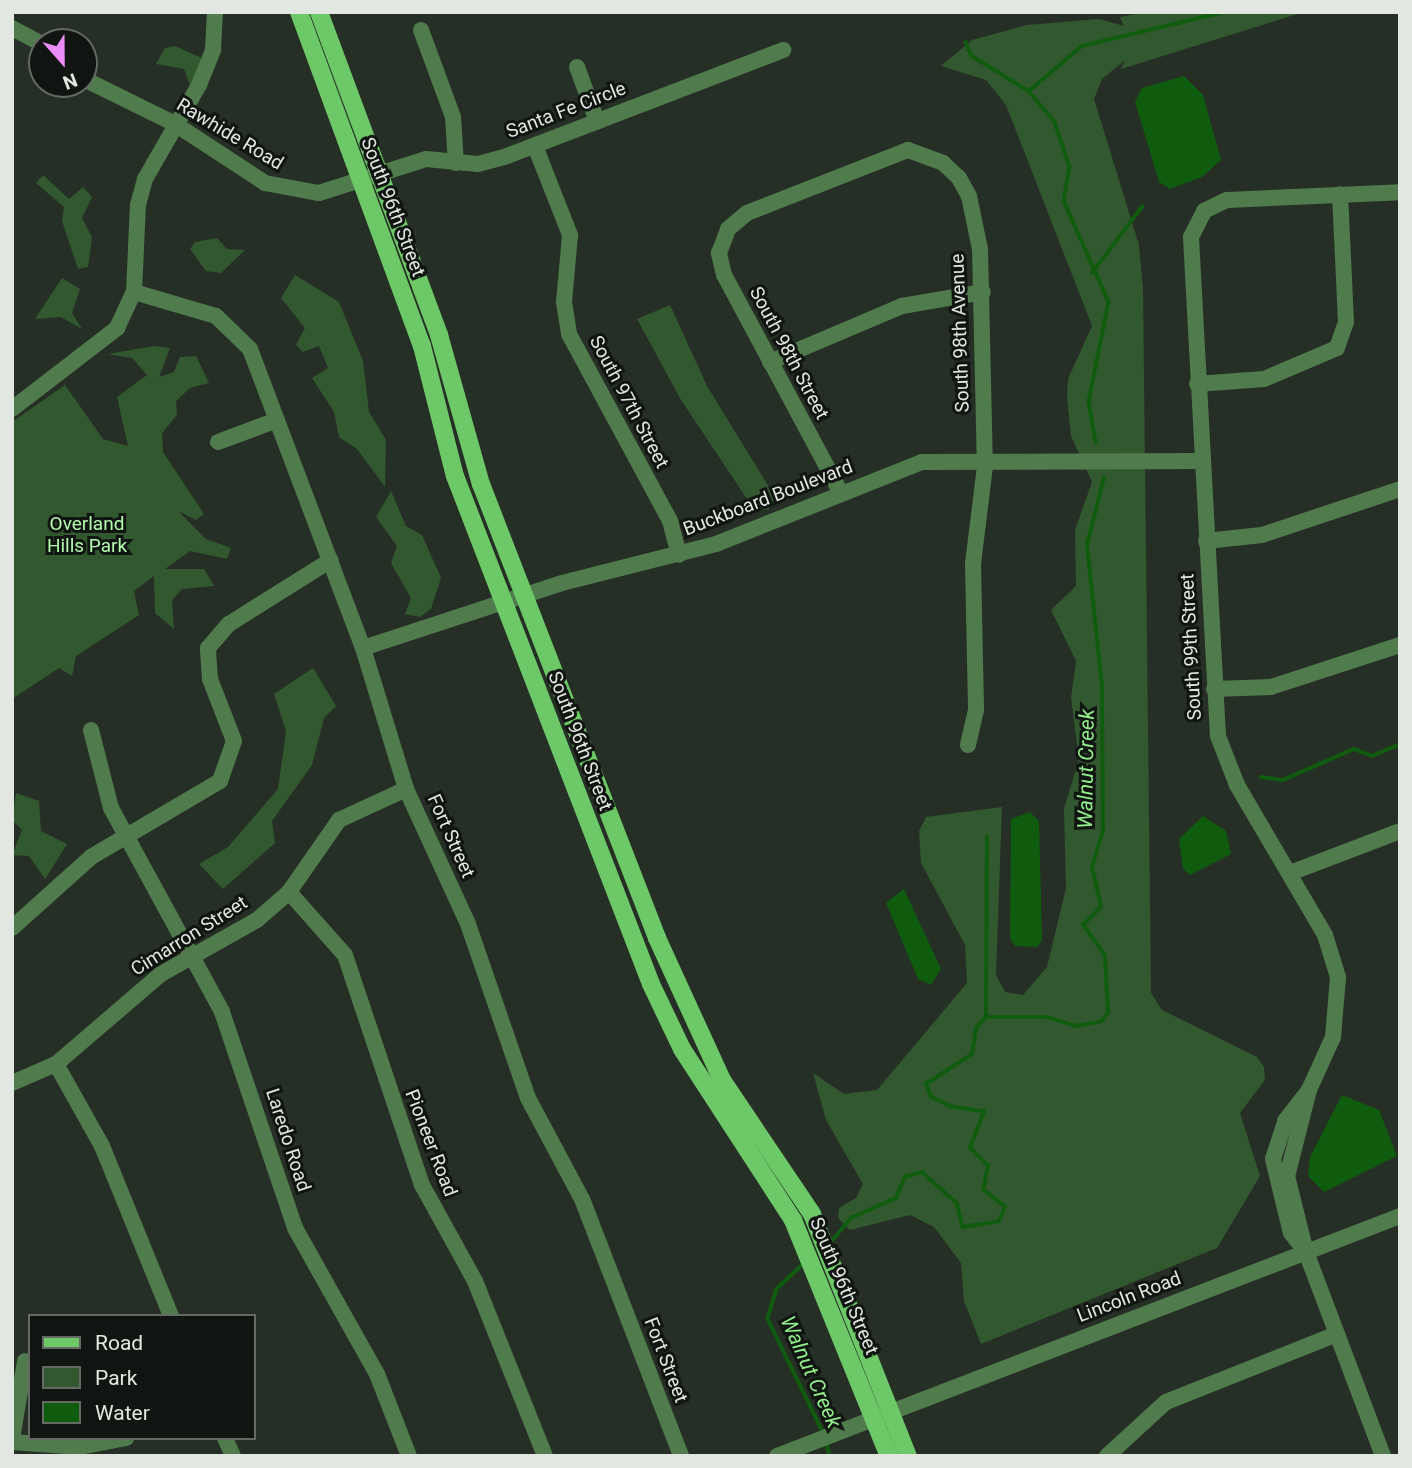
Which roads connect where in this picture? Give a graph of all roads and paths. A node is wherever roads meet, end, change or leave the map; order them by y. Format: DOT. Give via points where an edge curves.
graph roads {
  1 [pos="215,12"];
  2 [pos="299,12"];
  3 [pos="319,12"];
  4 [pos="421,30"];
  5 [pos="783,50"];
  6 [pos="577,67"];
  7 [pos="98,86"];
  8 [pos="597,121"];
  9 [pos="175,124"];
  10 [pos="535,145"];
  11 [pos="456,163"];
  12 [pos="377,173"];
  13 [pos="360,180"];
  14 [pos="1400,192"];
  15 [pos="1339,194"];
  16 [pos="728,229"];
  17 [pos="134,292"];
  18 [pos="983,292"];
  19 [pos="770,362"];
  20 [pos="1197,384"];
  21 [pos="12,409"];
  22 [pos="277,420"];
  23 [pos="218,442"];
  24 [pos="1199,461"];
  25 [pos="985,466"];
  26 [pos="1400,489"];
  27 [pos="841,493"];
  28 [pos="1206,541"];
  29 [pos="680,555"];
  30 [pos="331,560"];
  31 [pos="526,595"];
  32 [pos="504,603"];
  33 [pos="1400,645"];
  34 [pos="363,649"];
  35 [pos="1214,689"];
  36 [pos="91,730"];
  37 [pos="968,745"];
  38 [pos="406,789"];
  39 [pos="1400,831"];
  40 [pos="126,837"];
  41 [pos="1290,873"];
  42 [pos="289,892"];
  43 [pos="12,928"];
  44 [pos="193,956"];
  45 [pos="56,1064"];
  46 [pos="12,1083"];
  47 [pos="1400,1216"];
  48 [pos="1306,1252"];
  49 [pos="170,1314"];
  50 [pos="1337,1334"];
  51 [pos="25,1361"];
  52 [pos="893,1411"];
  53 [pos="875,1419"];
  54 [pos="12,1440"];
  55 [pos="119,1440"];
  56 [pos="226,1440"];
  57 [pos="80,1452"];
  58 [pos="233,1456"];
  59 [pos="409,1456"];
  60 [pos="545,1456"];
  61 [pos="681,1456"];
  62 [pos="777,1456"];
  63 [pos="889,1456"];
  64 [pos="908,1456"];
  65 [pos="1107,1456"];
  66 [pos="1383,1456"];
  1 -- 9 [label="street" via="213,50"];
  2 -- 13 [label="main road, South 96th Street"];
  3 -- 12 [label="main road, South 96th Street"];
  4 -- 11 [label="street" via="453,117"];
  5 -- 8 [label="street, Santa Fe Circle"];
  6 -- 8 [label="street"];
  7 -- 9 [label="street, Rawhide Road"];
  8 -- 10 [label="street, Santa Fe Circle"];
  9 -- 13 [label="street, Rawhide Road" via="265,183 290,192 319,193"];
  9 -- 17 [label="street" via="138,205"];
  10 -- 11 [label="street, Santa Fe Circle" via="478,164"];
  10 -- 29 [label="street, South 97th Street" via="570,235 564,302 569,334 666,513"];
  11 -- 12 [label="street, Santa Fe Circle" via="426,159"];
  12 -- 13 [label="street, Santa Fe Circle"];
  12 -- 31 [label="main road, South 96th Street" via="439,335 481,484"];
  13 -- 32 [label="main road, South 96th Street" via="422,346 455,476"];
  14 -- 15 [label="street"];
  15 -- 20 [label="street" via="1346,322 1337,348 1264,379"];
  15 -- 20 [label="street, South 99th Street" via="1227,200 1204,211 1191,237"];
  16 -- 18 [label="street, South 98th Avenue" via="747,213 908,150 943,163 969,196"];
  16 -- 19 [label="street, South 98th Street" via="719,253 723,275"];
  17 -- 21 [label="street" via="117,328 94,352"];
  17 -- 22 [label="street, Fort Street" via="229,324 250,349"];
  18 -- 19 [label="street" via="902,306"];
  18 -- 25 [label="street, South 98th Avenue"];
  19 -- 27 [label="street, South 98th Street"];
  20 -- 24 [label="street, South 99th Street"];
  22 -- 23 [label="street"];
  22 -- 30 [label="street, Fort Street"];
  24 -- 25 [label="street, Buckboard Boulevard"];
  24 -- 28 [label="street, South 99th Street"];
  25 -- 27 [label="street, Buckboard Boulevard" via="922,462"];
  25 -- 37 [label="street, South 98th Avenue" via="973,564 976,710"];
  26 -- 28 [label="street" via="1262,535"];
  27 -- 29 [label="street, Buckboard Boulevard"];
  28 -- 35 [label="street, South 99th Street"];
  29 -- 31 [label="street, Buckboard Boulevard"];
  30 -- 34 [label="street, Fort Street"];
  30 -- 40 [label="street" via="215,636 206,662 234,741 229,768 196,797"];
  31 -- 32 [label="street, Buckboard Boulevard"];
  31 -- 52 [label="main road, South 96th Street" via="692,1022 722,1080 812,1213 845,1284"];
  32 -- 34 [label="street, Buckboard Boulevard"];
  32 -- 53 [label="main road, South 96th Street" via="651,984 682,1049 793,1220 827,1291"];
  33 -- 35 [label="street" via="1271,687"];
  34 -- 38 [label="street, Fort Street"];
  35 -- 41 [label="street, South 99th Street" via="1218,736 1237,785"];
  36 -- 40 [label="street, Laredo Road" via="111,808"];
  38 -- 42 [label="street, Cimarron Street" via="339,820"];
  38 -- 61 [label="street, Fort Street" via="468,924 528,1098 582,1199"];
  39 -- 41 [label="street"];
  40 -- 43 [label="street" via="91,857"];
  40 -- 44 [label="street, Laredo Road"];
  41 -- 48 [label="street, South 99th Street" via="1331,948 1340,992 1333,1037 1309,1090 1287,1176"];
  42 -- 44 [label="street, Cimarron Street" via="257,920"];
  42 -- 60 [label="street, Pioneer Road" via="345,956 422,1185 480,1292"];
  44 -- 45 [label="street, Cimarron Street" via="142,988"];
  44 -- 59 [label="street, Laredo Road" via="236,1046 295,1228 377,1374"];
  45 -- 46 [label="street, Cimarron Street"];
  45 -- 49 [label="street" via="102,1146"];
  47 -- 48 [label="street, Lincoln Road"];
  48 -- 50 [label="street"];
  48 -- 52 [label="street, Lincoln Road"];
  50 -- 65 [label="street" via="1176,1396"];
  50 -- 66 [label="street"];
  51 -- 54 [label="street"];
  52 -- 53 [label="street, Lincoln Road"];
  52 -- 64 [label="main road, South 96th Street"];
  53 -- 62 [label="street, Lincoln Road"];
  53 -- 63 [label="main road, South 96th Street"];
  54 -- 57 [label="street"];
  55 -- 57 [label="street"];
  56 -- 58 [label="street"];
}
